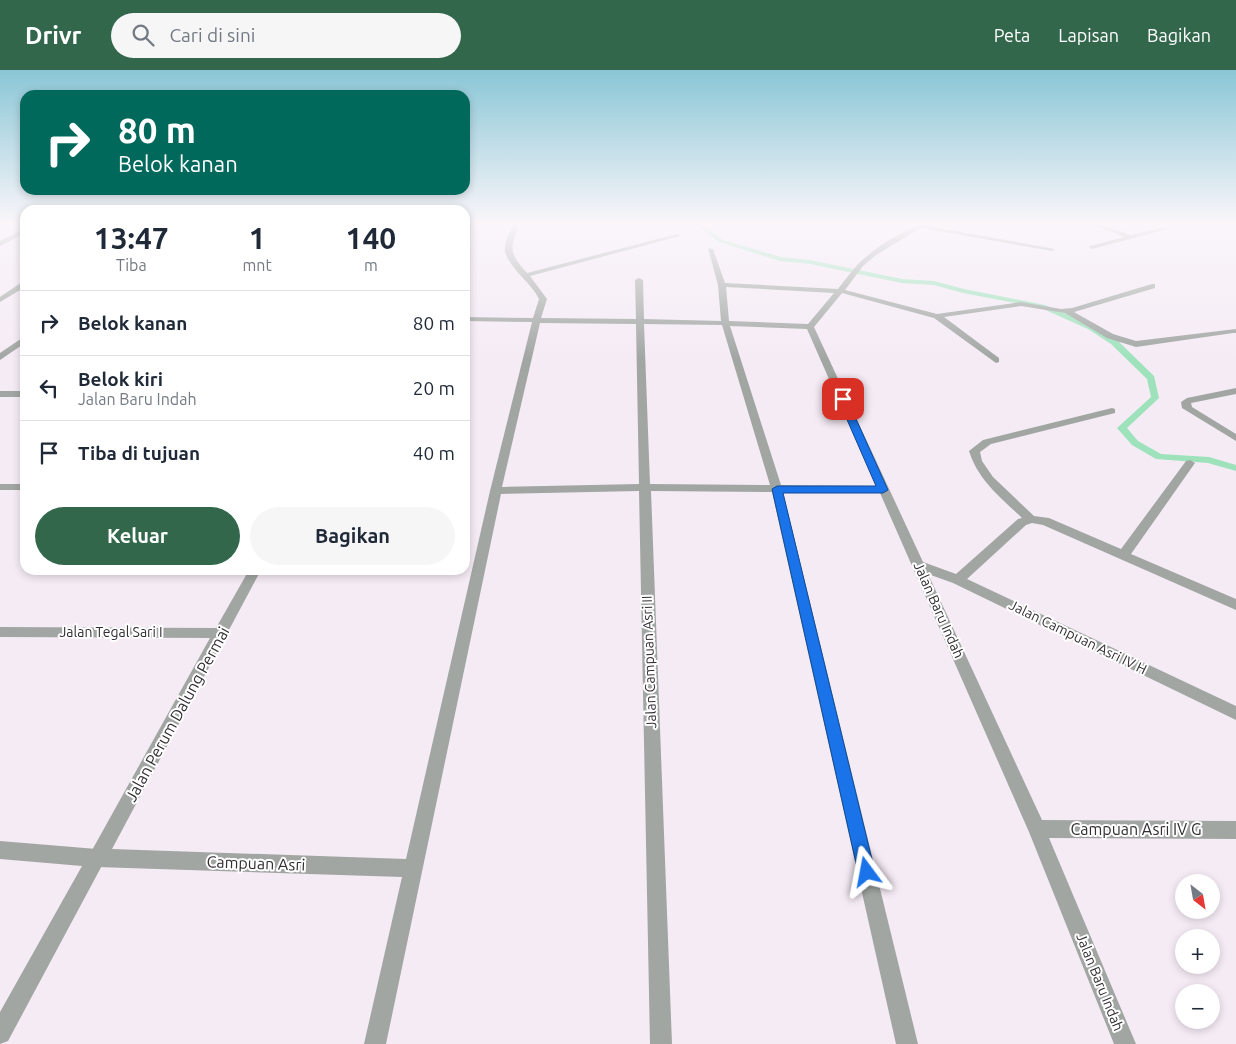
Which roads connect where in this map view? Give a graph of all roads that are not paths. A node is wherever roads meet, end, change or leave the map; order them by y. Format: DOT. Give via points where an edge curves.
graph roads {
  1 [pos="521,268"];
  2 [pos="552,268"];
  3 [pos="716,268"];
  4 [pos="860,268"];
  5 [pos="527,275"];
  6 [pos="639,280"];
  7 [pos="722,286"];
  8 [pos="1152,286"];
  9 [pos="20,287"];
  10 [pos="841,292"];
  11 [pos="0,300"];
  12 [pos="1067,311"];
  13 [pos="937,316"];
  14 [pos="470,319"];
  15 [pos="536,321"];
  16 [pos="640,323"];
  17 [pos="725,323"];
  18 [pos="810,327"];
  19 [pos="1233,331"];
  20 [pos="20,343"];
  21 [pos="0,357"];
  22 [pos="996,360"];
  23 [pos="1236,391"];
  24 [pos="0,394"];
  25 [pos="20,394"];
  26 [pos="1112,411"];
  27 [pos="1236,438"];
  28 [pos="1190,463"];
  29 [pos="0,487"];
  30 [pos="20,487"];
  31 [pos="644,487"];
  32 [pos="777,489"];
  33 [pos="883,490"];
  34 [pos="496,491"];
  35 [pos="1031,518"];
  36 [pos="1123,555"];
  37 [pos="918,565"];
  38 [pos="252,575"];
  39 [pos="958,580"];
  40 [pos="1236,605"];
  41 [pos="0,632"];
  42 [pos="222,633"];
  43 [pos="1236,713"];
  44 [pos="1037,829"];
  45 [pos="1236,830"];
  46 [pos="0,850"];
  47 [pos="96,858"];
  48 [pos="415,868"];
  49 [pos="0,1033"];
  50 [pos="375,1044"];
  51 [pos="661,1044"];
  52 [pos="907,1044"];
  53 [pos="1125,1044"];
  1 -- 5 [label="street"];
  2 -- 5 [label="street"];
  3 -- 7 [label="street"];
  4 -- 10 [label="street"];
  5 -- 15 [label="street" via="543,299"];
  6 -- 16 [label="street, Jalan Campuan Asri II"];
  7 -- 10 [label="street"];
  7 -- 17 [label="street"];
  8 -- 12 [label="street"];
  9 -- 11 [label="street"];
  10 -- 13 [label="street"];
  10 -- 18 [label="street"];
  12 -- 13 [label="street" via="1031,304"];
  12 -- 19 [label="street" via="1110,336 1136,344"];
  13 -- 22 [label="street"];
  14 -- 15 [label="street"];
  15 -- 16 [label="street"];
  15 -- 34 [label="street"];
  16 -- 17 [label="street"];
  16 -- 31 [label="street, Jalan Campuan Asri II"];
  17 -- 18 [label="street"];
  17 -- 32 [label="street"];
  18 -- 33 [label="street, Jalan Baru Indah"];
  20 -- 21 [label="street"];
  23 -- 27 [label="street" via="1190,400 1186,406"];
  24 -- 25 [label="street"];
  26 -- 35 [label="street" via="987,442 974,451 986,475"];
  28 -- 36 [label="street"];
  29 -- 30 [label="street"];
  31 -- 32 [label="street"];
  31 -- 34 [label="street"];
  31 -- 51 [label="street, Jalan Campuan Asri II"];
  32 -- 33 [label="street"];
  32 -- 52 [label="street"];
  33 -- 37 [label="street, Jalan Baru Indah"];
  34 -- 48 [label="street"];
  35 -- 36 [label="street"];
  35 -- 39 [label="street" via="1022,522"];
  36 -- 40 [label="street"];
  37 -- 39 [label="street, Jalan Campuan Asri IV H"];
  37 -- 44 [label="street, Jalan Baru Indah"];
  38 -- 42 [label="street, Jalan Perum Dalung Permai"];
  39 -- 43 [label="street, Jalan Campuan Asri IV H"];
  41 -- 42 [label="street, Jalan Tegal Sari I"];
  42 -- 47 [label="street, Jalan Perum Dalung Permai"];
  44 -- 45 [label="street, Campuan Asri IV G"];
  44 -- 53 [label="street, Jalan Baru Indah"];
  46 -- 47 [label="street, Campuan Asri"];
  47 -- 48 [label="street, Campuan Asri"];
  47 -- 49 [label="street, Jalan Perum Dalung Permai"];
  48 -- 50 [label="street"];
}
